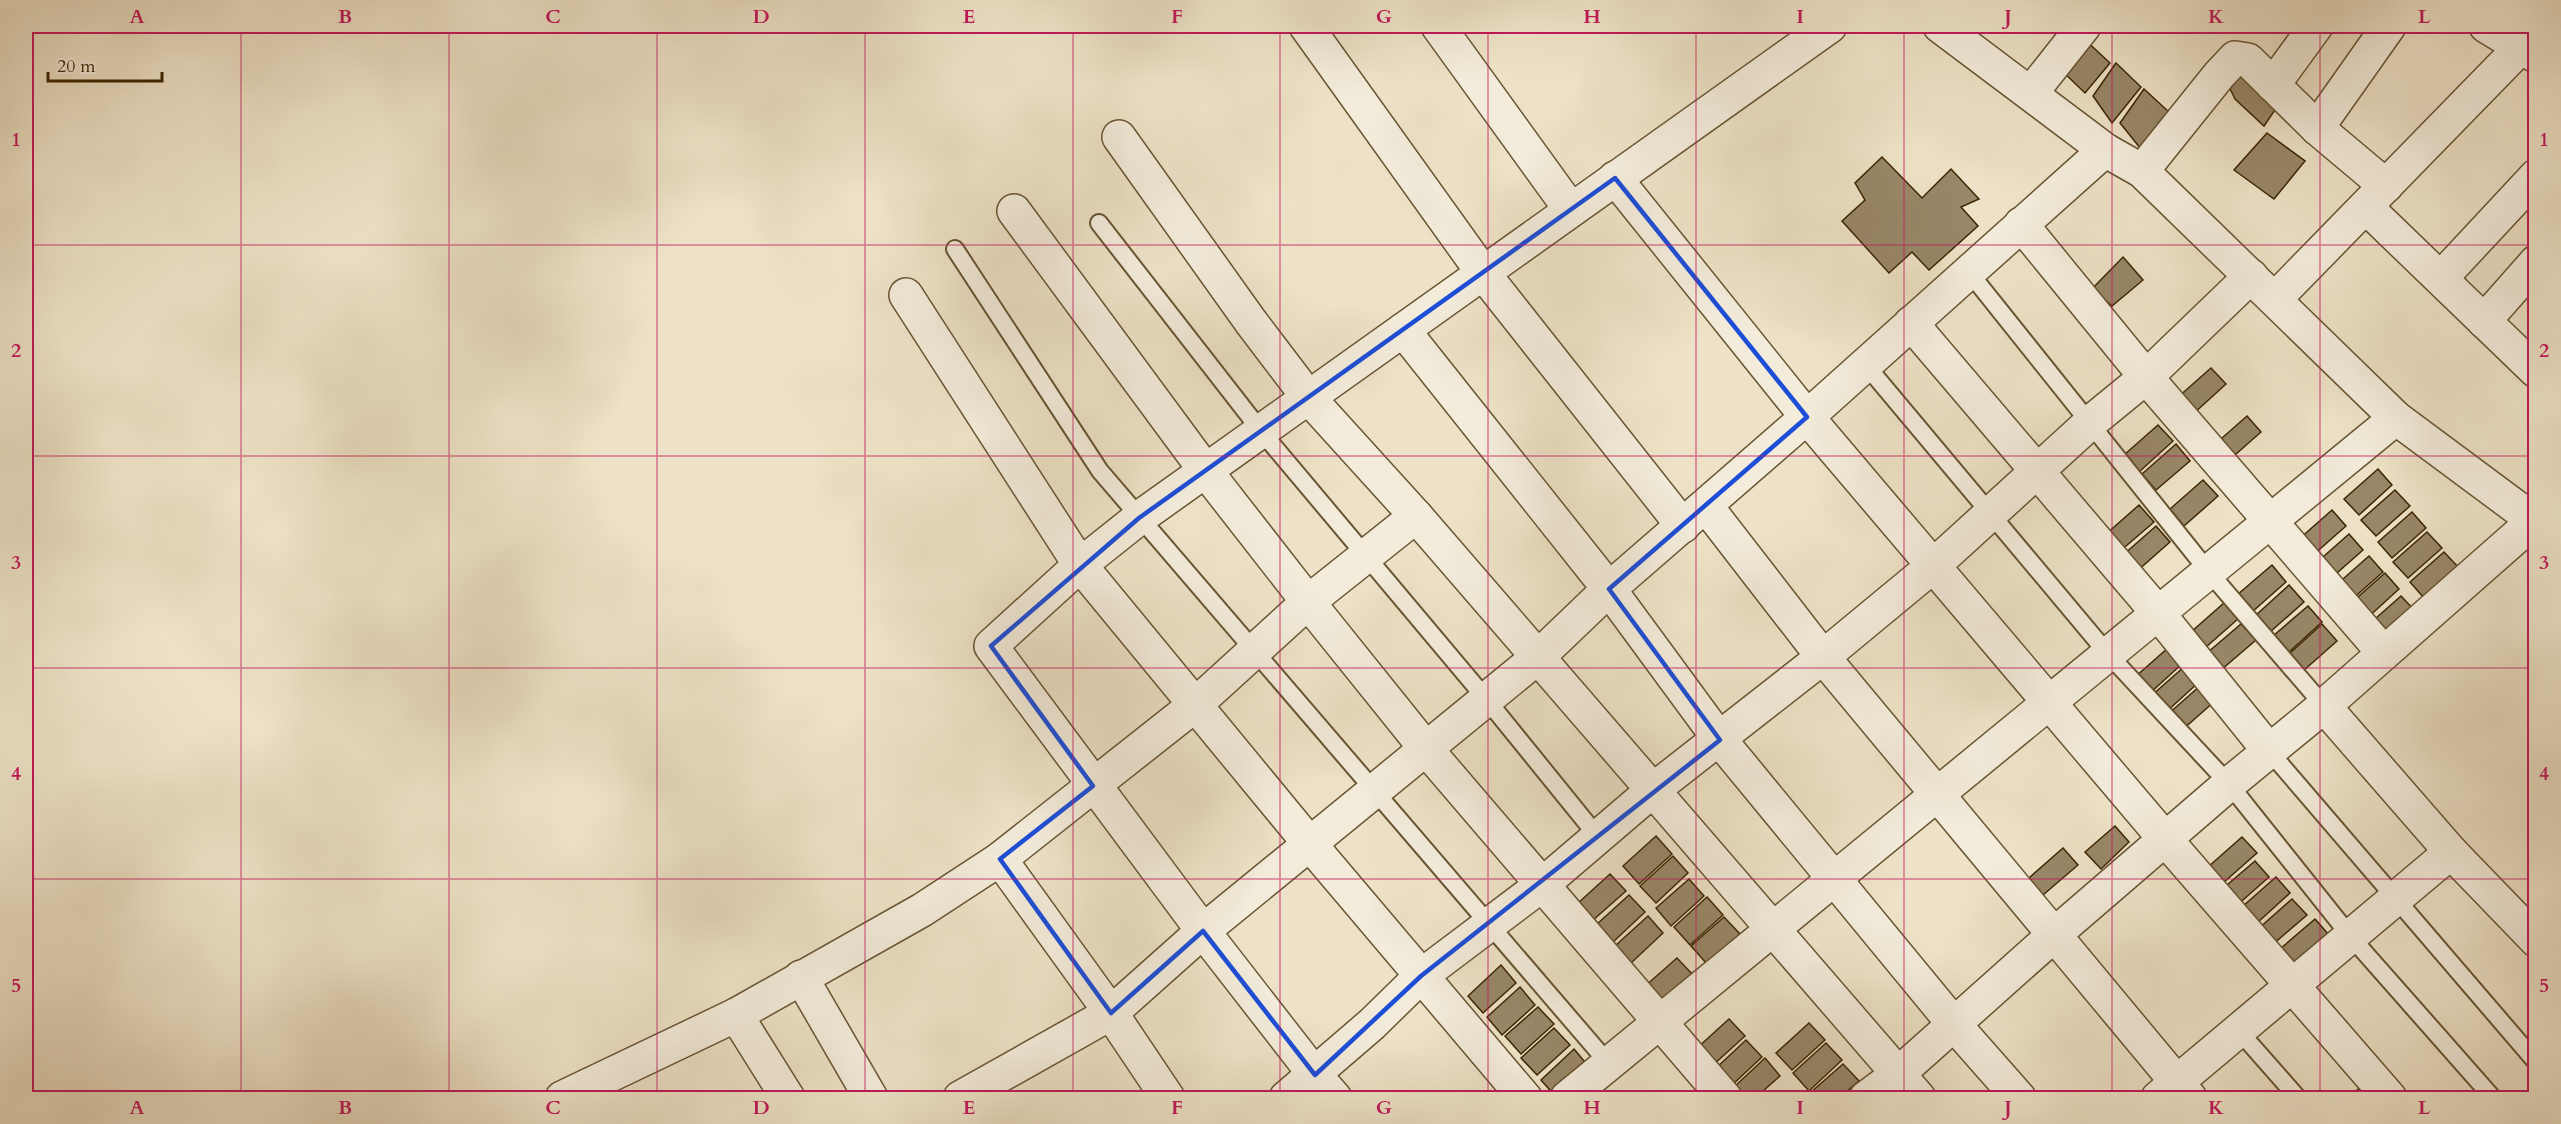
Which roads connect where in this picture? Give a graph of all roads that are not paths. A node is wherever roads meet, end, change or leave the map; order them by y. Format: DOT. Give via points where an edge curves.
graph roads {
  1 [pos="1306,26"];
  2 [pos="1438,26"];
  3 [pos="1830,26"];
  4 [pos="1940,26"];
  5 [pos="2084,26"];
  6 [pos="2316,26"];
  7 [pos="2389,26"];
  8 [pos="2486,26"];
  9 [pos="2528,52"];
  10 [pos="2273,85"];
  11 [pos="2031,93"];
  12 [pos="2317,128"];
  13 [pos="1119,137"];
  14 [pos="2105,150"];
  15 [pos="2142,171"];
  16 [pos="2535,176"];
  17 [pos="1615,178"];
  18 [pos="2376,196"];
  19 [pos="1571,210"];
  20 [pos="1014,211"];
  21 [pos="1099,223"];
  22 [pos="2021,224"];
  23 [pos="955,249"];
  24 [pos="2535,262"];
  25 [pos="1969,272"];
  26 [pos="1483,273"];
  27 [pos="2251,276"];
  28 [pos="2441,278"];
  29 [pos="906,295"];
  30 [pos="2275,299"];
  31 [pos="2484,321"];
  32 [pos="1911,324"];
  33 [pos="1403,330"];
  34 [pos="1865,364"];
  35 [pos="2534,367"];
  36 [pos="2146,377"];
  37 [pos="1308,397"];
  38 [pos="1807,417"];
  39 [pos="2396,418"];
  40 [pos="2091,422"];
  41 [pos="1261,431"];
  42 [pos="1205,470"];
  43 [pos="2038,471"];
  44 [pos="1991,513"];
  45 [pos="1416,516"];
  46 [pos="1695,516"];
  47 [pos="1139,518"];
  48 [pos="2270,521"];
  49 [pos="2534,522"];
  50 [pos="1365,556"];
  51 [pos="1080,566"];
  52 [pos="1933,566"];
  53 [pos="2208,571"];
  54 [pos="1610,589"];
  55 [pos="1308,602"];
  56 [pos="2157,613"];
  57 [pos="1255,651"];
  58 [pos="2383,652"];
  59 [pos="2108,654"];
  60 [pos="1538,657"];
  61 [pos="1823,657"];
  62 [pos="1487,700"];
  63 [pos="2049,702"];
  64 [pos="1195,705"];
  65 [pos="2324,706"];
  66 [pos="1720,740"];
  67 [pos="1428,750"];
  68 [pos="2270,752"];
  69 [pos="2229,784"];
  70 [pos="1093,786"];
  71 [pos="1653,790"];
  72 [pos="1375,791"];
  73 [pos="1936,796"];
  74 [pos="1598,837"];
  75 [pos="2165,838"];
  76 [pos="1309,843"];
  77 [pos="2451,852"];
  78 [pos="1000,859"];
  79 [pos="1836,878"];
  80 [pos="1543,884"];
  81 [pos="2397,898"];
  82 [pos="1490,924"];
  83 [pos="1773,929"];
  84 [pos="1203,931"];
  85 [pos="2055,934"];
  86 [pos="2351,937"];
  87 [pos="2535,940"];
  88 [pos="1421,976"];
  89 [pos="801,977"];
  90 [pos="2294,985"];
  91 [pos="1111,1013"];
  92 [pos="736,1015"];
  93 [pos="1659,1023"];
  94 [pos="1953,1023"];
  95 [pos="2239,1031"];
  96 [pos="2535,1062"];
  97 [pos="1609,1064"];
  98 [pos="1898,1074"];
  99 [pos="1325,1087"];
  100 [pos="2175,1094"];
  101 [pos="562,1098"];
  102 [pos="788,1098"];
  103 [pos="870,1098"];
  104 [pos="960,1098"];
  105 [pos="1168,1098"];
  106 [pos="1286,1098"];
  107 [pos="1525,1098"];
  108 [pos="1567,1098"];
  109 [pos="1725,1098"];
  110 [pos="1866,1098"];
  111 [pos="1919,1098"];
  112 [pos="2019,1098"];
  113 [pos="2298,1098"];
  114 [pos="2390,1098"];
  115 [pos="2493,1098"];
  1 -- 26 [label="street"];
  2 -- 19 [label="street"];
  3 -- 17 [label="street"];
  4 -- 11 [label="street"];
  5 -- 11 [label="street"];
  6 -- 10 [label="street"];
  7 -- 12 [label="street"];
  8 -- 9 [label="street"];
  9 -- 18 [label="street"];
  10 -- 12 [label="street"];
  10 -- 15 [label="street" via="2248,60 2235,58"];
  11 -- 14 [label="street"];
  12 -- 18 [label="street"];
  13 -- 37 [label="street"];
  14 -- 15 [label="street"];
  14 -- 22 [label="street"];
  15 -- 27 [label="street"];
  16 -- 28 [label="street"];
  17 -- 19 [label="street"];
  17 -- 38 [label="street"];
  18 -- 28 [label="street"];
  18 -- 30 [label="street"];
  19 -- 26 [label="street"];
  20 -- 42 [label="street"];
  21 -- 41 [label="lane"];
  22 -- 25 [label="street"];
  22 -- 36 [label="street"];
  23 -- 47 [label="lane" via="1100,471"];
  24 -- 31 [label="street"];
  25 -- 32 [label="street"];
  25 -- 40 [label="lane"];
  26 -- 33 [label="street"];
  26 -- 46 [label="street"];
  27 -- 30 [label="street"];
  27 -- 36 [label="street"];
  28 -- 31 [label="street"];
  29 -- 51 [label="street"];
  30 -- 39 [label="street"];
  31 -- 35 [label="street"];
  32 -- 34 [label="street"];
  32 -- 43 [label="street"];
  33 -- 37 [label="street"];
  33 -- 54 [label="street"];
  34 -- 38 [label="street"];
  34 -- 44 [label="lane"];
  36 -- 40 [label="street"];
  36 -- 48 [label="street"];
  37 -- 41 [label="street"];
  37 -- 45 [label="street"];
  38 -- 46 [label="street"];
  38 -- 52 [label="street"];
  39 -- 48 [label="street"];
  39 -- 49 [label="street"];
  40 -- 43 [label="street"];
  40 -- 53 [label="lane"];
  41 -- 42 [label="street"];
  41 -- 50 [label="lane"];
  42 -- 47 [label="street"];
  42 -- 55 [label="street"];
  43 -- 44 [label="street"];
  43 -- 56 [label="street"];
  44 -- 52 [label="street"];
  44 -- 59 [label="lane"];
  45 -- 50 [label="street"];
  45 -- 60 [label="street"];
  46 -- 54 [label="street"];
  46 -- 61 [label="street"];
  47 -- 51 [label="street"];
  47 -- 57 [label="lane"];
  48 -- 53 [label="street"];
  48 -- 58 [label="street"];
  49 -- 58 [label="street"];
  50 -- 55 [label="street"];
  50 -- 62 [label="lane"];
  51 -- 64 [label="street"];
  51 -- 70 [label="street" via="991,646"];
  52 -- 61 [label="street"];
  52 -- 63 [label="street"];
  53 -- 56 [label="street"];
  53 -- 65 [label="lane"];
  54 -- 60 [label="street"];
  54 -- 66 [label="street"];
  55 -- 57 [label="street"];
  55 -- 67 [label="street"];
  56 -- 59 [label="street"];
  56 -- 68 [label="street"];
  57 -- 64 [label="street"];
  57 -- 72 [label="lane"];
  58 -- 65 [label="street"];
  59 -- 63 [label="street"];
  59 -- 69 [label="lane"];
  60 -- 62 [label="street"];
  60 -- 71 [label="street"];
  61 -- 66 [label="street"];
  61 -- 73 [label="street"];
  62 -- 67 [label="street"];
  62 -- 74 [label="lane"];
  63 -- 73 [label="street"];
  63 -- 75 [label="street"];
  64 -- 70 [label="street"];
  64 -- 76 [label="street"];
  65 -- 68 [label="street"];
  65 -- 77 [label="street"];
  66 -- 71 [label="street"];
  66 -- 79 [label="street"];
  67 -- 72 [label="street"];
  67 -- 80 [label="street"];
  68 -- 69 [label="street"];
  68 -- 81 [label="lane"];
  69 -- 75 [label="street"];
  69 -- 86 [label="lane"];
  70 -- 78 [label="street"];
  70 -- 84 [label="street"];
  71 -- 74 [label="street"];
  71 -- 83 [label="street"];
  72 -- 76 [label="street"];
  72 -- 82 [label="lane"];
  73 -- 79 [label="street"];
  73 -- 85 [label="street"];
  74 -- 80 [label="street"];
  75 -- 85 [label="street"];
  75 -- 90 [label="street"];
  76 -- 84 [label="street"];
  76 -- 88 [label="street"];
  77 -- 81 [label="street"];
  77 -- 87 [label="street"];
  78 -- 89 [label="street" via="922,910"];
  78 -- 91 [label="street"];
  79 -- 83 [label="street"];
  79 -- 94 [label="street"];
  80 -- 82 [label="street"];
  80 -- 93 [label="street"];
  81 -- 86 [label="street"];
  81 -- 96 [label="lane"];
  82 -- 88 [label="street"];
  82 -- 97 [label="lane"];
  83 -- 93 [label="street"];
  83 -- 98 [label="street"];
  84 -- 91 [label="street"];
  84 -- 99 [label="street"];
  85 -- 94 [label="street"];
  85 -- 100 [label="street"];
  86 -- 90 [label="street"];
  86 -- 115 [label="lane"];
  88 -- 99 [label="street"];
  88 -- 107 [label="street"];
  89 -- 92 [label="street"];
  89 -- 103 [label="street"];
  90 -- 95 [label="street"];
  90 -- 114 [label="street"];
  91 -- 104 [label="street"];
  91 -- 105 [label="street"];
  92 -- 101 [label="street"];
  92 -- 102 [label="street"];
  93 -- 97 [label="street"];
  93 -- 109 [label="street"];
  94 -- 98 [label="street"];
  94 -- 112 [label="street"];
  95 -- 100 [label="street"];
  95 -- 113 [label="lane"];
  97 -- 108 [label="street"];
  98 -- 110 [label="street"];
  98 -- 111 [label="street"];
  99 -- 106 [label="street"];
}
